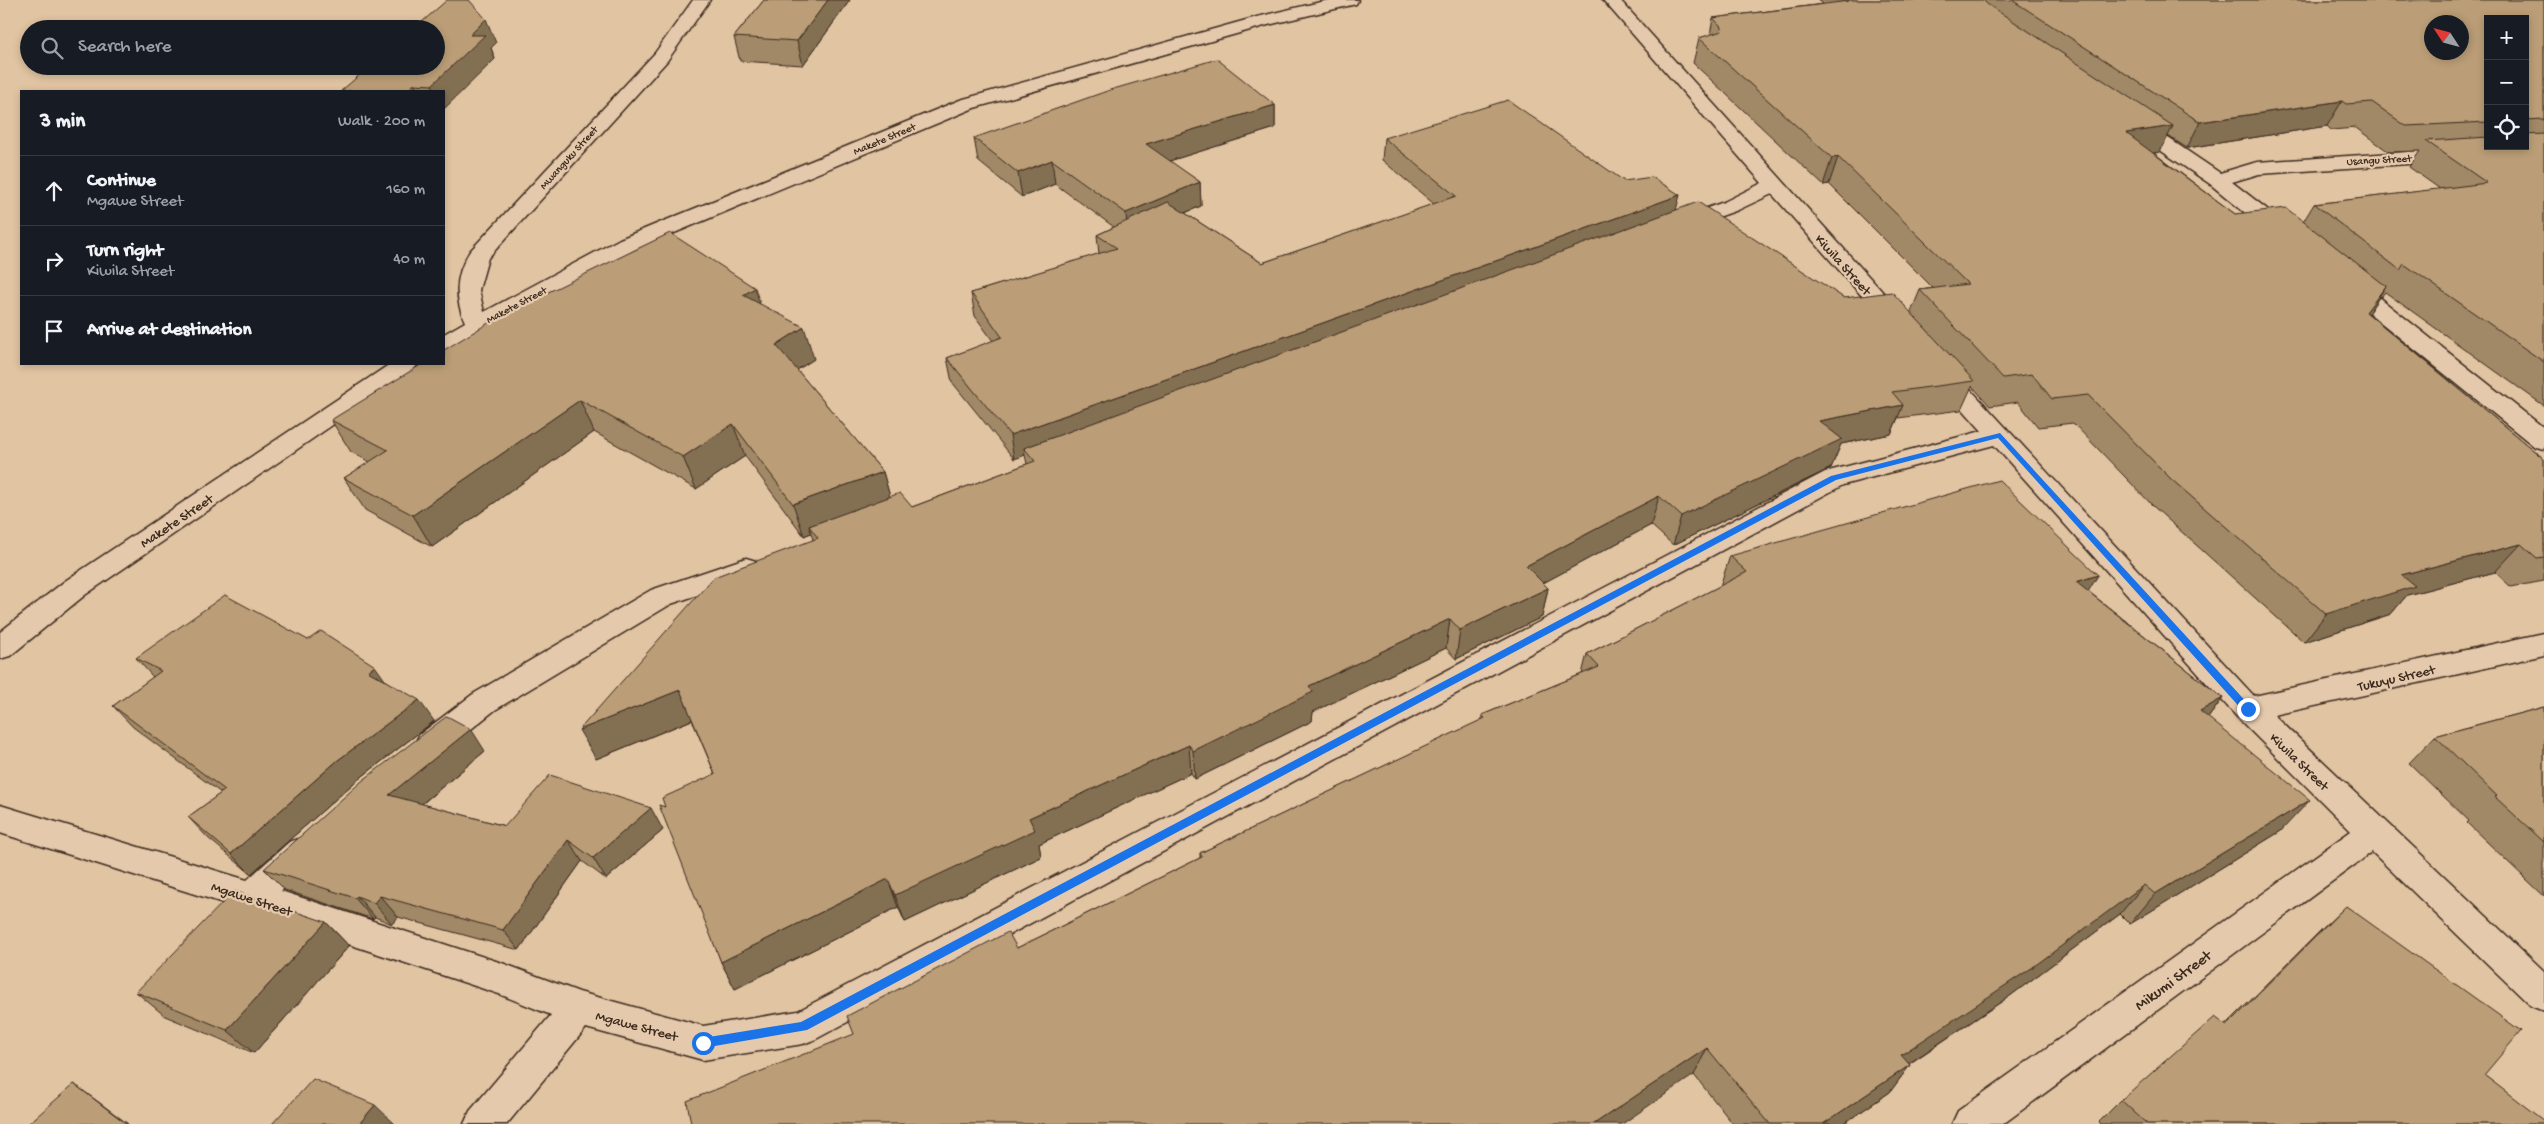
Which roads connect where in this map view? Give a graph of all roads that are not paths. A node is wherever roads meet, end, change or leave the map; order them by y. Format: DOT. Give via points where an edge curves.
graph roads {
  1 [pos="702,0"];
  2 [pos="1350,0"];
  3 [pos="1611,0"];
  4 [pos="2113,109"];
  5 [pos="2467,154"];
  6 [pos="2217,180"];
  7 [pos="1774,185"];
  8 [pos="1656,233"];
  9 [pos="2302,248"];
  10 [pos="2326,266"];
  11 [pos="478,325"];
  12 [pos="445,342"];
  13 [pos="405,365"];
  14 [pos="2000,435"];
  15 [pos="2544,441"];
  16 [pos="769,560"];
  17 [pos="2544,644"];
  18 [pos="0,648"];
  19 [pos="2248,709"];
  20 [pos="406,762"];
  21 [pos="0,819"];
  22 [pos="324,832"];
  23 [pos="2374,833"];
  24 [pos="252,897"];
  25 [pos="2544,994"];
  26 [pos="579,1009"];
  27 [pos="483,1124"];
  28 [pos="1971,1124"];
  1 -- 11 [label="street, Mwanguku Street" via="661,57 478,256 466,284 468,305"];
  2 -- 11 [label="street, Makete Street" via="1263,20 967,104 628,244"];
  3 -- 7 [label="street, Kiwila Street"];
  4 -- 6 [label="street"];
  5 -- 6 [label="street, Usangu Street" via="2258,168"];
  6 -- 9 [label="street"];
  7 -- 8 [label="street" via="1731,206"];
  7 -- 14 [label="street, Kiwila Street"];
  10 -- 15 [label="street"];
  11 -- 12 [label="street, Makete Street"];
  13 -- 18 [label="street, Makete Street" via="75,588"];
  14 -- 19 [label="street, Kiwila Street"];
  14 -- 26 [label="street, Mgawe Street" via="1834,478 803,1027 703,1043"];
  16 -- 20 [label="street" via="661,597 484,702"];
  17 -- 19 [label="street, Tukuyu Street"];
  19 -- 23 [label="street, Kiwila Street"];
  21 -- 24 [label="street, Mgawe Street"];
  22 -- 24 [label="street"];
  23 -- 25 [label="street, Kiwila Street"];
  23 -- 28 [label="street, Mikumi Street"];
  24 -- 26 [label="street, Mgawe Street" via="502,978"];
  26 -- 27 [label="street"];
}
